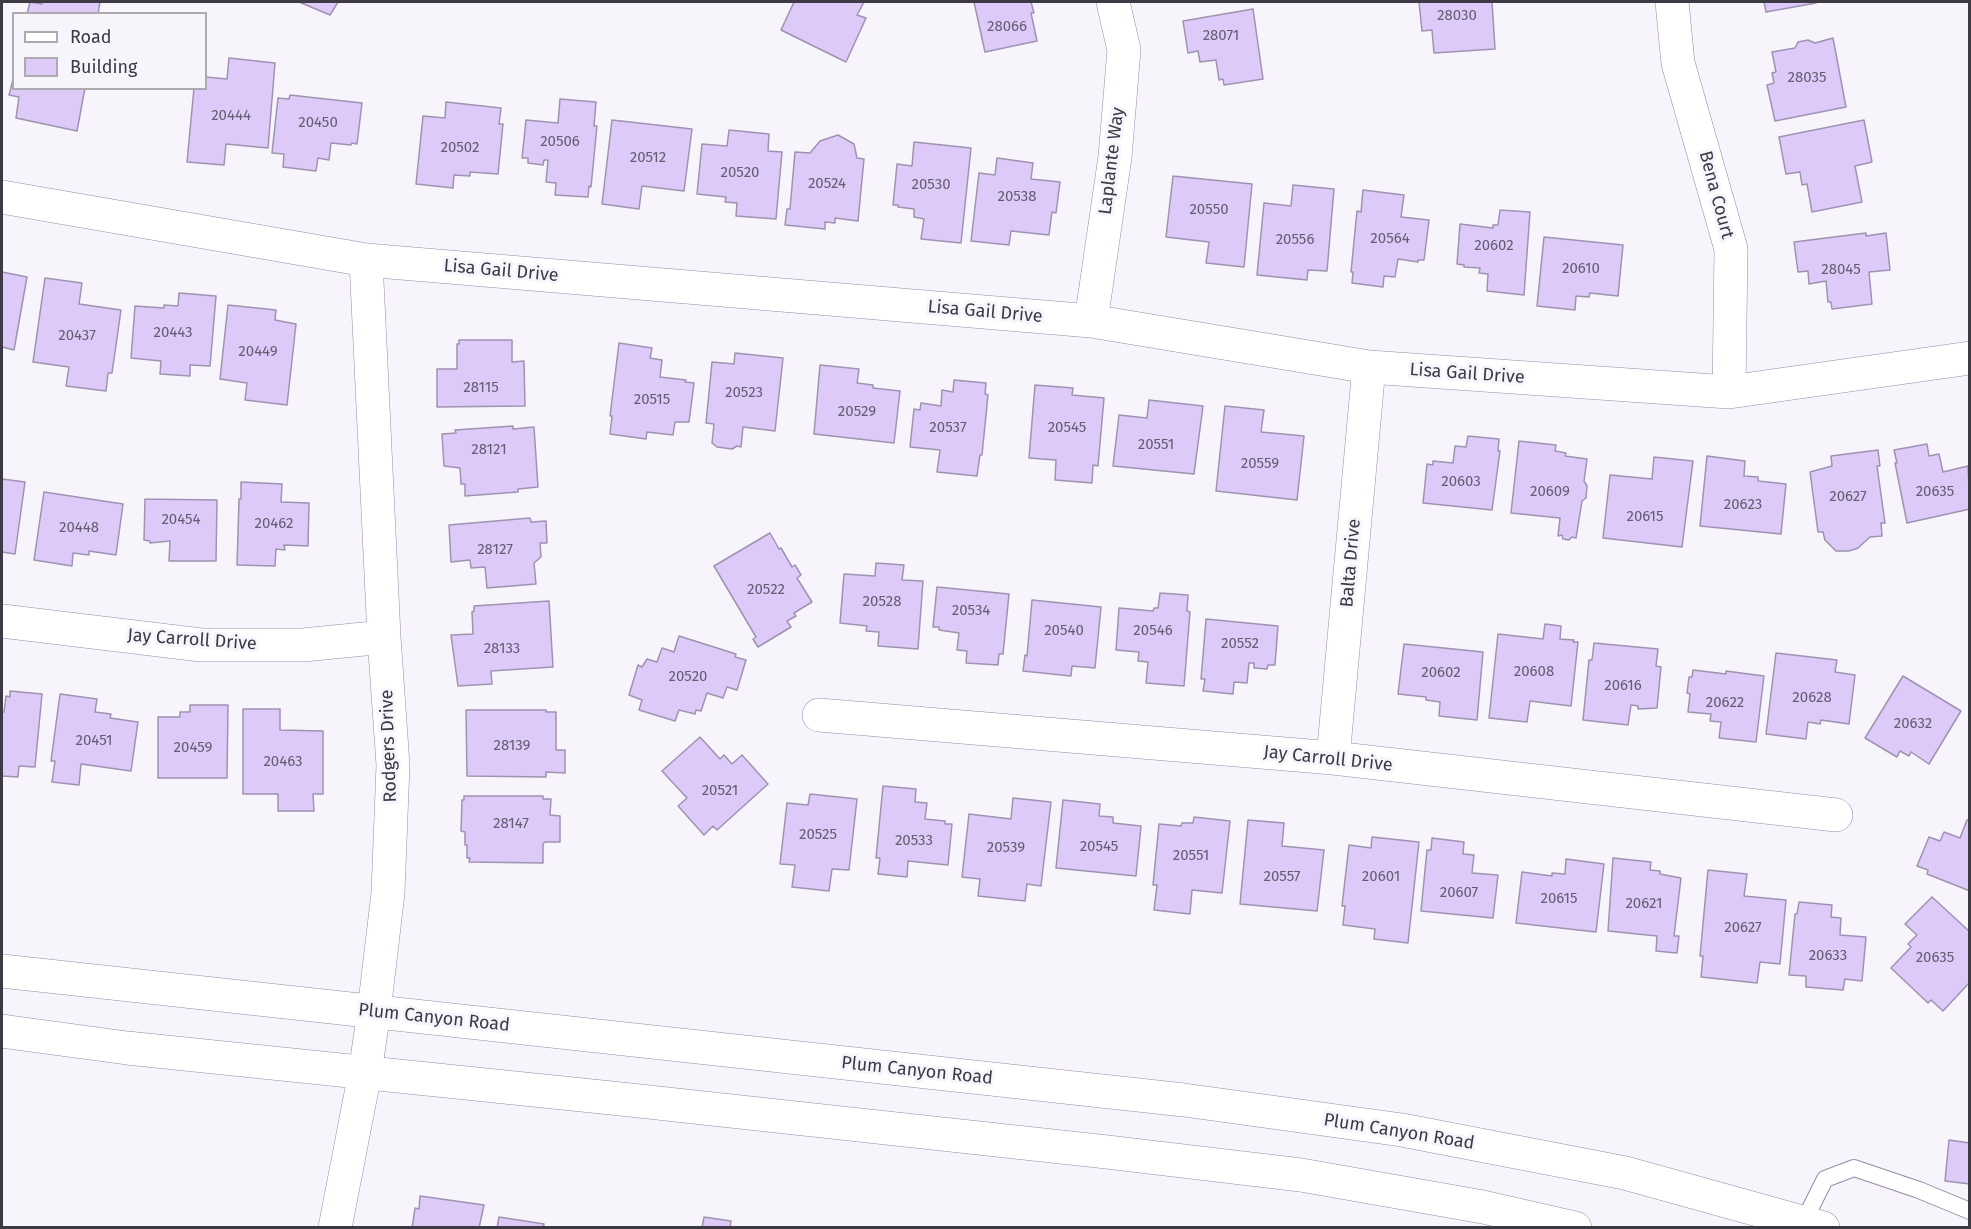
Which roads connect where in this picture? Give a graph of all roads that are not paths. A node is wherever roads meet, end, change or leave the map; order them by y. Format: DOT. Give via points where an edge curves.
graph roads {
  1 [pos="1113,2"];
  2 [pos="1672,2"];
  3 [pos="2,197"];
  4 [pos="366,260"];
  5 [pos="1091,321"];
  6 [pos="1970,358"];
  7 [pos="1370,367"];
  8 [pos="1729,392"];
  9 [pos="2,621"];
  10 [pos="384,637"];
  11 [pos="819,715"];
  12 [pos="1333,758"];
  13 [pos="1836,815"];
  14 [pos="2,971"];
  15 [pos="374,1011"];
  16 [pos="2,1031"];
  17 [pos="365,1072"];
  18 [pos="1970,1211"];
  19 [pos="1814,1224"];
  20 [pos="335,1227"];
  21 [pos="1575,1227"];
  1 -- 5 [label="street, Laplante Way" via="1124,50 1115,157"];
  2 -- 8 [label="street, Bena Court" via="1678,63 1731,249"];
  3 -- 4 [label="street, Lisa Gail Drive"];
  4 -- 5 [label="street, Lisa Gail Drive"];
  4 -- 10 [label="street, Rodgers Drive"];
  5 -- 7 [label="street, Lisa Gail Drive"];
  6 -- 8 [label="street, Lisa Gail Drive"];
  7 -- 8 [label="street, Lisa Gail Drive"];
  7 -- 12 [label="street, Balta Drive"];
  9 -- 10 [label="street, Jay Carroll Drive" via="201,645 303,645"];
  10 -- 15 [label="street, Rodgers Drive" via="393,765 388,893"];
  11 -- 12 [label="street, Jay Carroll Drive"];
  12 -- 13 [label="street, Jay Carroll Drive"];
  14 -- 15 [label="street, Plum Canyon Road"];
  15 -- 17 [label="street, Rodgers Drive"];
  15 -- 19 [label="street, Plum Canyon Road" via="1184,1100 1402,1130 1624,1173"];
  16 -- 17 [label="street"];
  17 -- 20 [label="street, Rodgers Drive"];
  17 -- 21 [label="street" via="1302,1175"];
  18 -- 19 [label="lane" via="1854,1168 1825,1179"];
}
